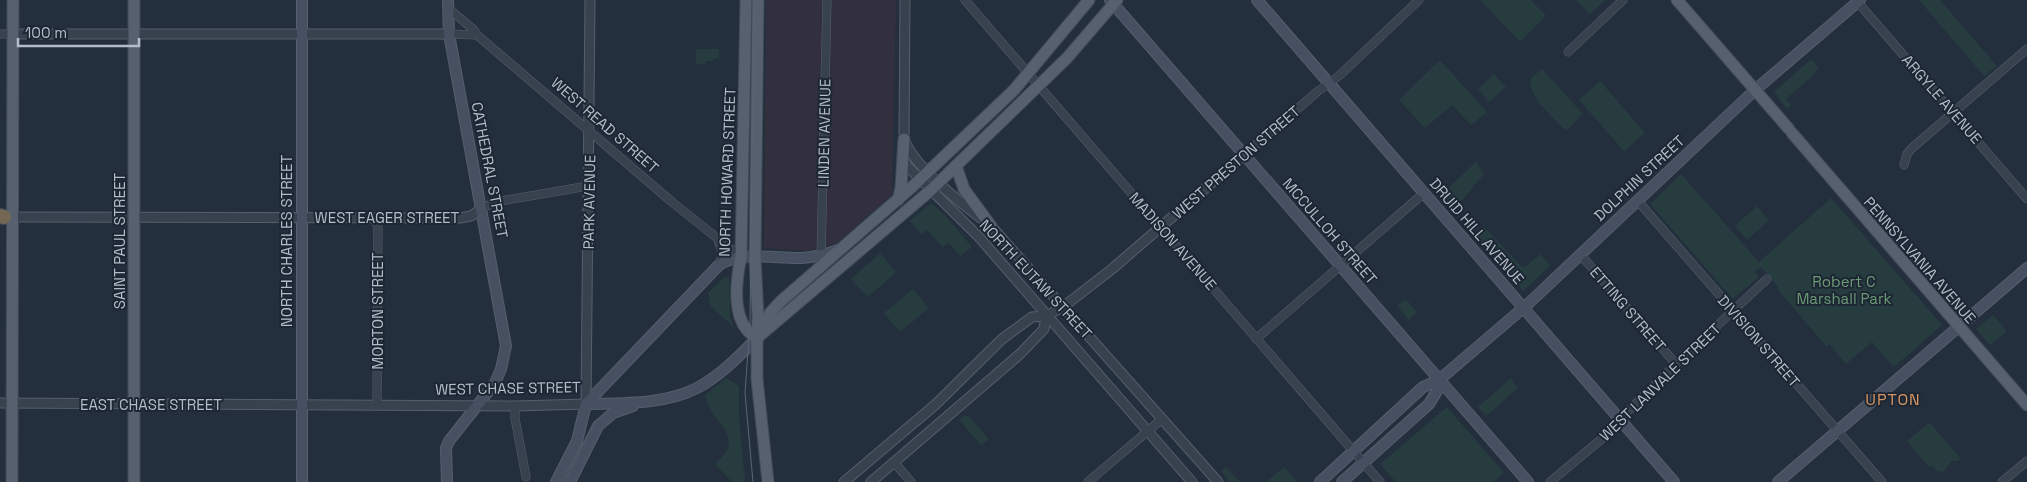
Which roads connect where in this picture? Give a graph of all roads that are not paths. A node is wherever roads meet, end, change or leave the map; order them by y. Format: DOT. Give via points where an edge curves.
graph roads {
  1 [pos="13,0"];
  2 [pos="134,0"];
  3 [pos="302,0"];
  4 [pos="590,0"];
  5 [pos="746,0"];
  6 [pos="758,0"];
  7 [pos="827,0"];
  8 [pos="905,0"];
  9 [pos="965,0"];
  10 [pos="1089,0"];
  11 [pos="1257,0"];
  12 [pos="1419,0"];
  13 [pos="1623,0"];
  14 [pos="1677,0"];
  15 [pos="1114,1"];
  16 [pos="1858,1"];
  17 [pos="448,4"];
  18 [pos="0,34"];
  19 [pos="13,34"];
  20 [pos="134,34"];
  21 [pos="301,34"];
  22 [pos="449,34"];
  23 [pos="477,35"];
  24 [pos="2027,50"];
  25 [pos="1568,52"];
  26 [pos="1029,74"];
  27 [pos="1328,83"];
  28 [pos="1039,86"];
  29 [pos="1754,90"];
  30 [pos="1953,113"];
  31 [pos="590,132"];
  32 [pos="904,138"];
  33 [pos="1244,155"];
  34 [pos="902,158"];
  35 [pos="1904,165"];
  36 [pos="956,166"];
  37 [pos="925,176"];
  38 [pos="588,186"];
  39 [pos="935,186"];
  40 [pos="1424,193"];
  41 [pos="2027,199"];
  42 [pos="898,200"];
  43 [pos="1637,200"];
  44 [pos="481,209"];
  45 [pos="4,217"];
  46 [pos="134,217"];
  47 [pos="301,218"];
  48 [pos="374,218"];
  49 [pos="991,226"];
  50 [pos="1161,227"];
  51 [pos="716,236"];
  52 [pos="849,244"];
  53 [pos="822,255"];
  54 [pos="1580,255"];
  55 [pos="741,256"];
  56 [pos="755,258"];
  57 [pos="1340,265"];
  58 [pos="718,266"];
  59 [pos="821,267"];
  60 [pos="2027,268"];
  61 [pos="1767,279"];
  62 [pos="1063,307"];
  63 [pos="1523,308"];
  64 [pos="1733,311"];
  65 [pos="1046,316"];
  66 [pos="1959,327"];
  67 [pos="757,338"];
  68 [pos="1256,338"];
  69 [pos="1676,364"];
  70 [pos="1439,380"];
  71 [pos="646,402"];
  72 [pos="6,403"];
  73 [pos="134,404"];
  74 [pos="586,404"];
  75 [pos="301,405"];
  76 [pos="377,405"];
  77 [pos="478,406"];
  78 [pos="516,406"];
  79 [pos="2027,406"];
  80 [pos="1162,419"];
  81 [pos="1620,420"];
  82 [pos="1147,431"];
  83 [pos="1837,431"];
  84 [pos="1354,451"];
  85 [pos="2027,461"];
  86 [pos="894,462"];
  87 [pos="1363,462"];
  88 [pos="526,477"];
  89 [pos="1093,481"];
  90 [pos="12,482"];
  91 [pos="134,482"];
  92 [pos="302,482"];
  93 [pos="447,482"];
  94 [pos="556,482"];
  95 [pos="570,482"];
  96 [pos="768,482"];
  97 [pos="844,482"];
  98 [pos="871,482"];
  99 [pos="911,482"];
  100 [pos="1192,482"];
  101 [pos="1218,482"];
  102 [pos="1320,482"];
  103 [pos="1342,482"];
  104 [pos="1380,482"];
  105 [pos="1528,482"];
  106 [pos="1550,482"];
  107 [pos="1674,482"];
  108 [pos="1778,482"];
  109 [pos="1882,482"];
  110 [pos="2002,482"];
  1 -- 19 [label="main road"];
  2 -- 20 [label="main road, SAINT PAUL STREET"];
  3 -- 21 [label="main road, NORTH CHARLES STREET"];
  4 -- 31 [label="street, PARK AVENUE"];
  5 -- 55 [label="main road, NORTH HOWARD STREET"];
  6 -- 56 [label="main road, NORTH HOWARD STREET"];
  7 -- 53 [label="street, LINDEN AVENUE"];
  8 -- 32 [label="street"];
  9 -- 26 [label="street, MADISON AVENUE"];
  10 -- 26 [label="main road"];
  11 -- 27 [label="main road, DRUID HILL AVENUE"];
  12 -- 27 [label="street, WEST PRESTON STREET"];
  13 -- 25 [label="street"];
  14 -- 29 [label="main road, PENNSYLVANIA AVENUE"];
  15 -- 28 [label="main road" via="1072,53"];
  15 -- 33 [label="main road, MCCULLOH STREET"];
  16 -- 29 [label="main road, DOLPHIN STREET"];
  16 -- 30 [label="street, ARGYLE AVENUE"];
  17 -- 22 [label="main road, CATHEDRAL STREET"];
  17 -- 23 [label="street, WEST READ STREET"];
  18 -- 19 [label="street"];
  19 -- 20 [label="street"];
  19 -- 45 [label="main road"];
  20 -- 21 [label="street"];
  20 -- 46 [label="main road, SAINT PAUL STREET"];
  21 -- 22 [label="street"];
  21 -- 47 [label="main road, NORTH CHARLES STREET"];
  22 -- 23 [label="street"];
  22 -- 44 [label="main road, CATHEDRAL STREET"];
  23 -- 31 [label="street, WEST READ STREET"];
  24 -- 30 [label="street"];
  26 -- 28 [label="street, MADISON AVENUE"];
  26 -- 37 [label="main road"];
  27 -- 33 [label="street, WEST PRESTON STREET"];
  27 -- 40 [label="main road, DRUID HILL AVENUE"];
  28 -- 36 [label="main road"];
  28 -- 50 [label="street, MADISON AVENUE"];
  29 -- 43 [label="main road, DOLPHIN STREET"];
  29 -- 66 [label="main road, PENNSYLVANIA AVENUE"];
  30 -- 35 [label="street" via="1912,148"];
  30 -- 41 [label="street, ARGYLE AVENUE"];
  31 -- 38 [label="street, PARK AVENUE"];
  31 -- 51 [label="street, WEST READ STREET"];
  32 -- 34 [label="main road"];
  32 -- 37 [label="street, NORTH EUTAW STREET"];
  33 -- 50 [label="street, WEST PRESTON STREET"];
  33 -- 57 [label="main road, MCCULLOH STREET"];
  34 -- 37 [label="street, NORTH EUTAW STREET"];
  34 -- 42 [label="main road"];
  36 -- 39 [label="main road"];
  36 -- 49 [label="main road" via="964,189"];
  37 -- 39 [label="street, NORTH EUTAW STREET"];
  37 -- 42 [label="main road"];
  38 -- 44 [label="street, WEST EAGER STREET" via="495,202"];
  38 -- 74 [label="street, PARK AVENUE"];
  39 -- 49 [label="street, NORTH EUTAW STREET"];
  39 -- 65 [label="street, NORTH EUTAW STREET"];
  39 -- 67 [label="main road"];
  40 -- 57 [label="street"];
  40 -- 63 [label="main road, DRUID HILL AVENUE"];
  42 -- 52 [label="main road"];
  43 -- 54 [label="main road, DOLPHIN STREET"];
  43 -- 64 [label="street, DIVISION STREET"];
  44 -- 48 [label="street, WEST EAGER STREET" via="465,218"];
  44 -- 77 [label="main road, CATHEDRAL STREET" via="506,346 498,376"];
  45 -- 46 [label="street, WEST EAGER STREET"];
  45 -- 72 [label="main road"];
  46 -- 47 [label="street, WEST EAGER STREET"];
  46 -- 73 [label="main road, SAINT PAUL STREET"];
  47 -- 48 [label="street, WEST EAGER STREET"];
  47 -- 75 [label="main road, NORTH CHARLES STREET"];
  48 -- 76 [label="street, MORTON STREET" via="378,227"];
  49 -- 62 [label="street, NORTH EUTAW STREET"];
  50 -- 62 [label="street, WEST PRESTON STREET"];
  50 -- 68 [label="street, MADISON AVENUE"];
  51 -- 55 [label="street, WEST READ STREET"];
  51 -- 58 [label="street, WEST CHASE STREET" via="723,254"];
  52 -- 53 [label="main road"];
  52 -- 59 [label="main road"];
  53 -- 56 [label="main road"];
  53 -- 59 [label="street, LINDEN AVENUE"];
  54 -- 63 [label="main road, DOLPHIN STREET"];
  54 -- 69 [label="street, ETTING STREET"];
  55 -- 56 [label="main road"];
  55 -- 58 [label="main road, WEST CHASE STREET"];
  55 -- 67 [label="main road, NORTH HOWARD STREET" via="737,303 746,330"];
  56 -- 67 [label="main road, NORTH HOWARD STREET"];
  57 -- 68 [label="street"];
  57 -- 70 [label="main road, MCCULLOH STREET"];
  58 -- 74 [label="main road, WEST CHASE STREET"];
  59 -- 67 [label="main road" via="770,313"];
  60 -- 66 [label="main road"];
  61 -- 64 [label="street, WEST LANVALE STREET"];
  62 -- 65 [label="street, WEST PRESTON STREET"];
  62 -- 80 [label="street, NORTH EUTAW STREET"];
  63 -- 70 [label="main road, DOLPHIN STREET"];
  63 -- 81 [label="main road, DRUID HILL AVENUE"];
  64 -- 69 [label="street, WEST LANVALE STREET"];
  64 -- 83 [label="street, DIVISION STREET"];
  65 -- 82 [label="street, NORTH EUTAW STREET"];
  65 -- 86 [label="street" via="1044,329 1020,354"];
  65 -- 97 [label="street, WEST PRESTON STREET" via="1032,317 1002,339 935,405"];
  66 -- 79 [label="main road, PENNSYLVANIA AVENUE"];
  66 -- 83 [label="main road"];
  67 -- 71 [label="main road" via="720,372 695,389"];
  67 -- 96 [label="main road, NORTH HOWARD STREET"];
  68 -- 84 [label="street, MADISON AVENUE"];
  69 -- 81 [label="street, WEST LANVALE STREET"];
  70 -- 84 [label="main road, DOLPHIN STREET" via="1423,387"];
  70 -- 87 [label="main road, DOLPHIN STREET" via="1437,391 1428,404"];
  70 -- 105 [label="main road, MCCULLOH STREET"];
  71 -- 74 [label="main road"];
  71 -- 95 [label="main road" via="613,413 600,423"];
  72 -- 73 [label="street, EAST CHASE STREET"];
  72 -- 90 [label="main road"];
  73 -- 75 [label="street, EAST CHASE STREET"];
  73 -- 91 [label="main road, SAINT PAUL STREET"];
  74 -- 78 [label="street, WEST CHASE STREET"];
  74 -- 94 [label="main road" via="576,441"];
  75 -- 76 [label="street, WEST CHASE STREET"];
  75 -- 92 [label="main road, NORTH CHARLES STREET"];
  76 -- 77 [label="street, WEST CHASE STREET"];
  77 -- 78 [label="street, WEST CHASE STREET"];
  77 -- 93 [label="main road" via="458,427 446,448"];
  78 -- 88 [label="street" via="515,418"];
  80 -- 82 [label="street"];
  80 -- 101 [label="street, NORTH EUTAW STREET"];
  81 -- 106 [label="street, WEST LANVALE STREET"];
  81 -- 107 [label="main road, DRUID HILL AVENUE"];
  82 -- 89 [label="street"];
  82 -- 100 [label="street, NORTH EUTAW STREET"];
  83 -- 108 [label="main road"];
  83 -- 109 [label="street, DIVISION STREET"];
  84 -- 87 [label="street, MADISON AVENUE"];
  84 -- 102 [label="main road, DOLPHIN STREET"];
  85 -- 110 [label="street"];
  86 -- 98 [label="street"];
  86 -- 99 [label="street"];
  87 -- 103 [label="main road, DOLPHIN STREET"];
  87 -- 104 [label="street, MADISON AVENUE"];
}
